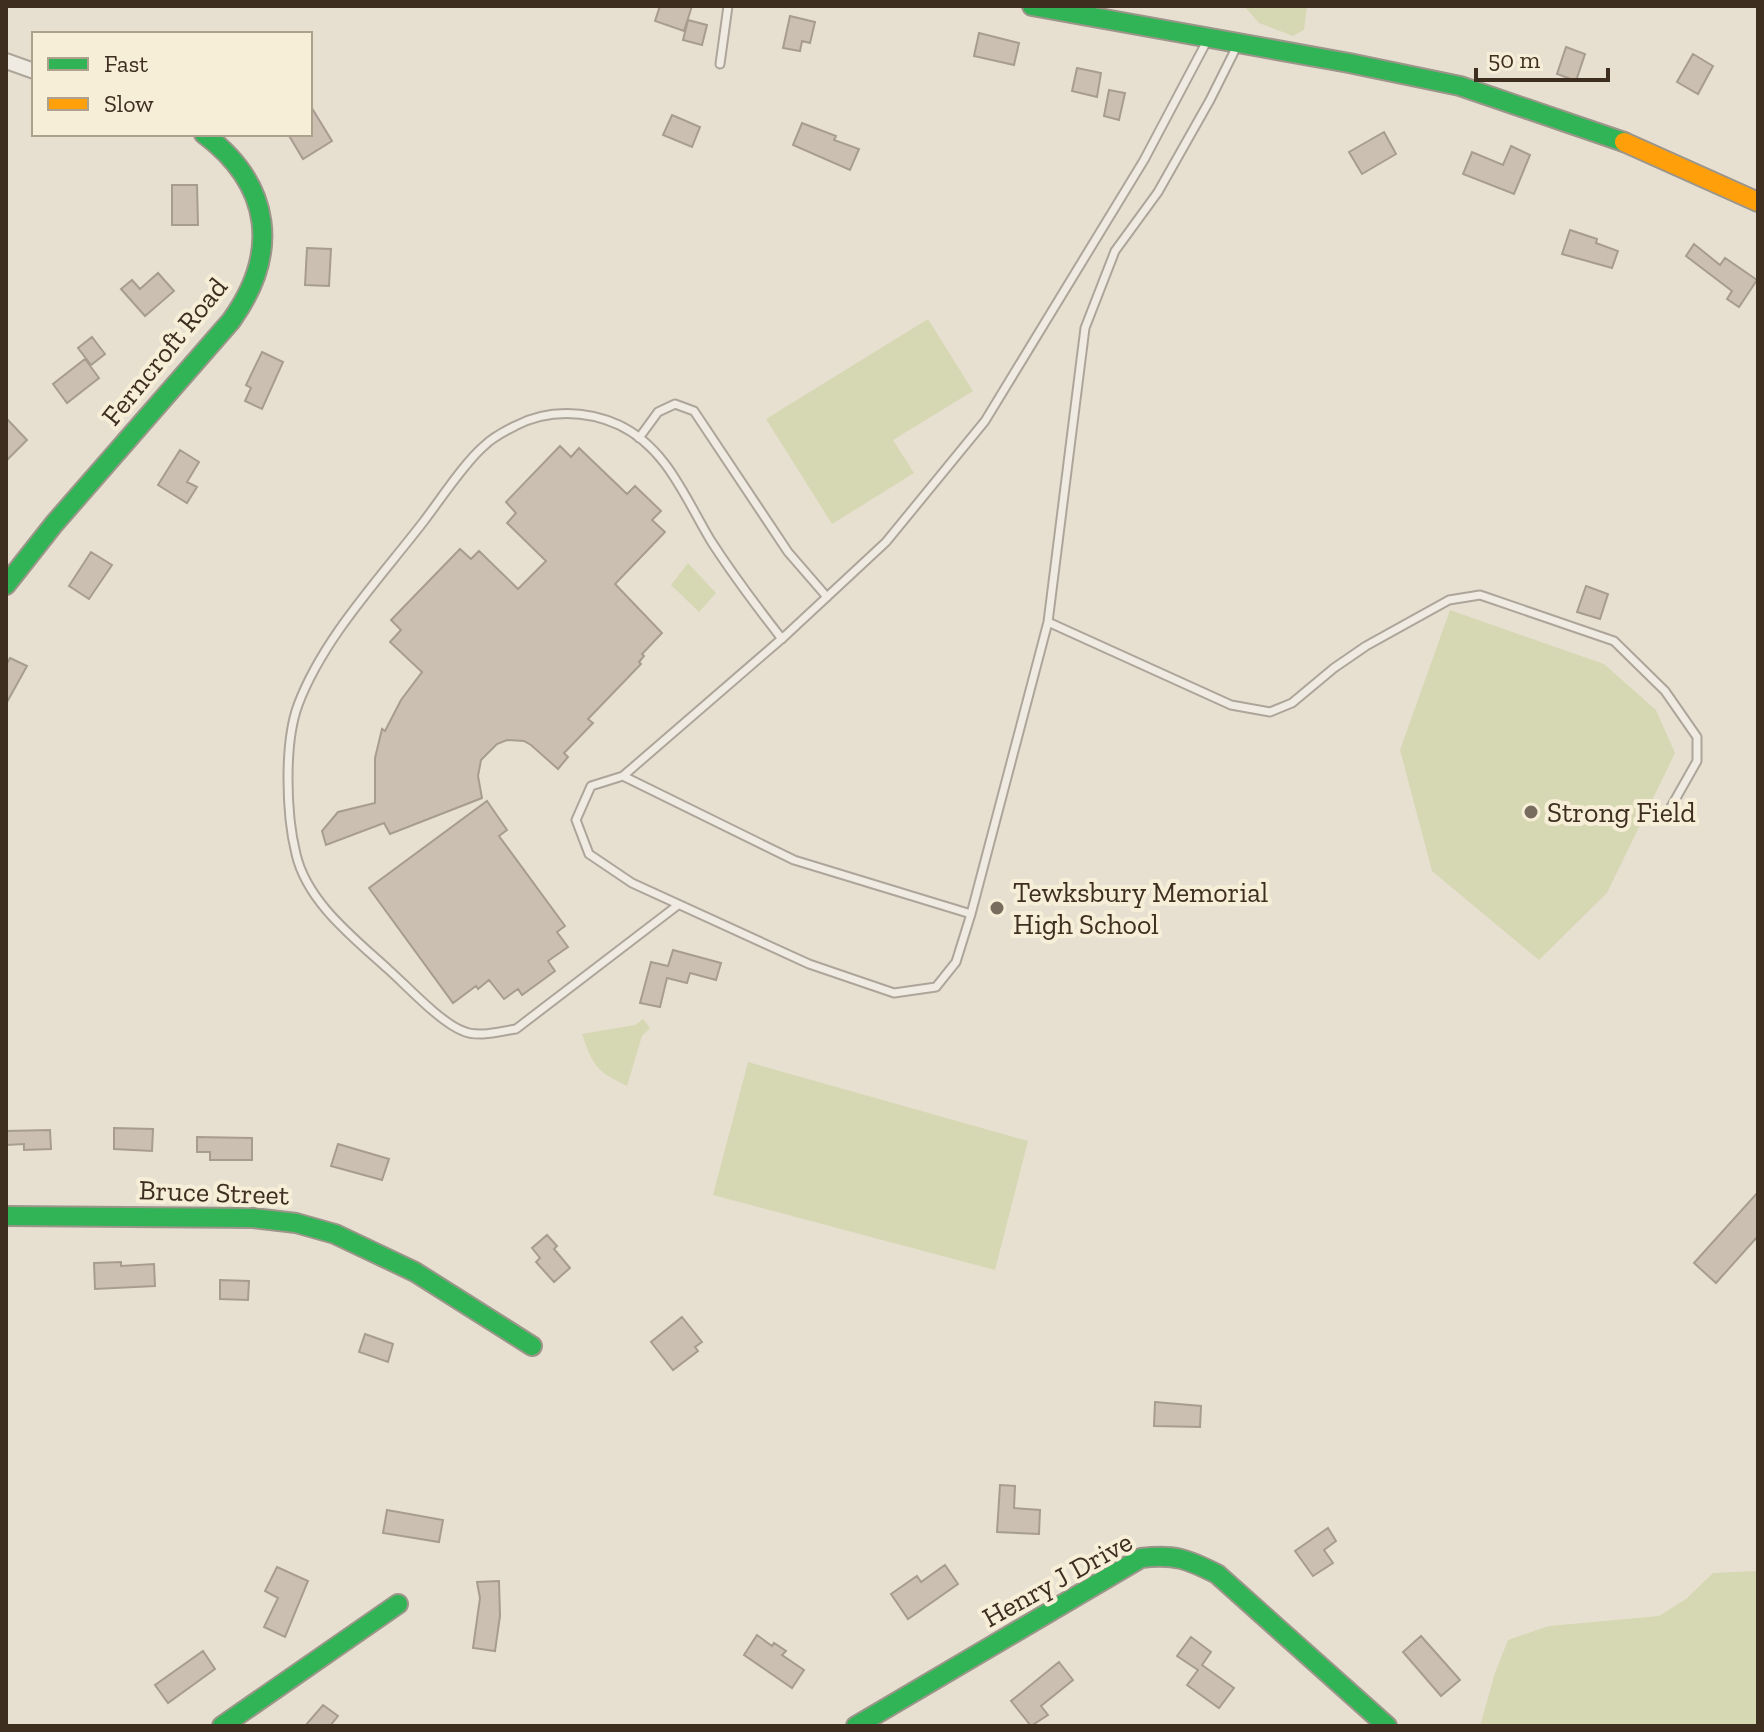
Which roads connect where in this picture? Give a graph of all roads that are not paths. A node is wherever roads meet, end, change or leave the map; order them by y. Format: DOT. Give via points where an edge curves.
graph roads {
  1 [pos="728,6"];
  2 [pos="1032,6"];
  3 [pos="1209,39"];
  4 [pos="1238,44"];
  5 [pos="6,61"];
  6 [pos="720,64"];
  7 [pos="32,70"];
  8 [pos="207,136"];
  9 [pos="1758,202"];
  10 [pos="639,438"];
  11 [pos="6,585"];
  12 [pos="827,597"];
  13 [pos="1048,622"];
  14 [pos="782,639"];
  15 [pos="623,776"];
  16 [pos="1667,814"];
  17 [pos="678,905"];
  18 [pos="971,914"];
  19 [pos="6,1216"];
  20 [pos="532,1346"];
  21 [pos="398,1604"];
  22 [pos="222,1726"];
  23 [pos="856,1726"];
  24 [pos="1387,1726"];
  1 -- 6 [label="lane"];
  2 -- 3 [label="street"];
  3 -- 4 [label="street"];
  3 -- 12 [label="lane" via="1144,160 985,421 886,542"];
  4 -- 9 [label="street" via="1490,95 1661,157"];
  4 -- 13 [label="lane" via="1158,192 1115,251 1085,328"];
  5 -- 7 [label="street"];
  8 -- 11 [label="street, Ferncroft Road" via="222,145 253,187 262,219 262,250 252,289 231,321"];
  10 -- 12 [label="lane" via="658,412 675,404 694,411 788,552"];
  10 -- 14 [label="lane" via="671,471 718,551"];
  10 -- 17 [label="lane" via="589,414 549,414 516,425 484,446 318,663 289,739 289,795 296,855 312,890 345,930 464,1032 516,1029"];
  12 -- 14 [label="lane"];
  13 -- 16 [label="lane" via="1231,705 1270,712 1292,703 1366,646 1449,600 1480,595 1614,641 1665,691 1697,737 1697,761"];
  13 -- 18 [label="lane"];
  14 -- 15 [label="lane"];
  15 -- 17 [label="lane" via="591,786 576,820 589,854"];
  15 -- 18 [label="lane" via="794,860"];
  17 -- 18 [label="lane" via="809,964 894,993 936,987 956,962"];
  19 -- 20 [label="street, Bruce Street" via="253,1218 312,1226 415,1272"];
  21 -- 22 [label="street"];
  23 -- 24 [label="street, Henry J Drive" via="1141,1558 1166,1555 1217,1574"];
}
